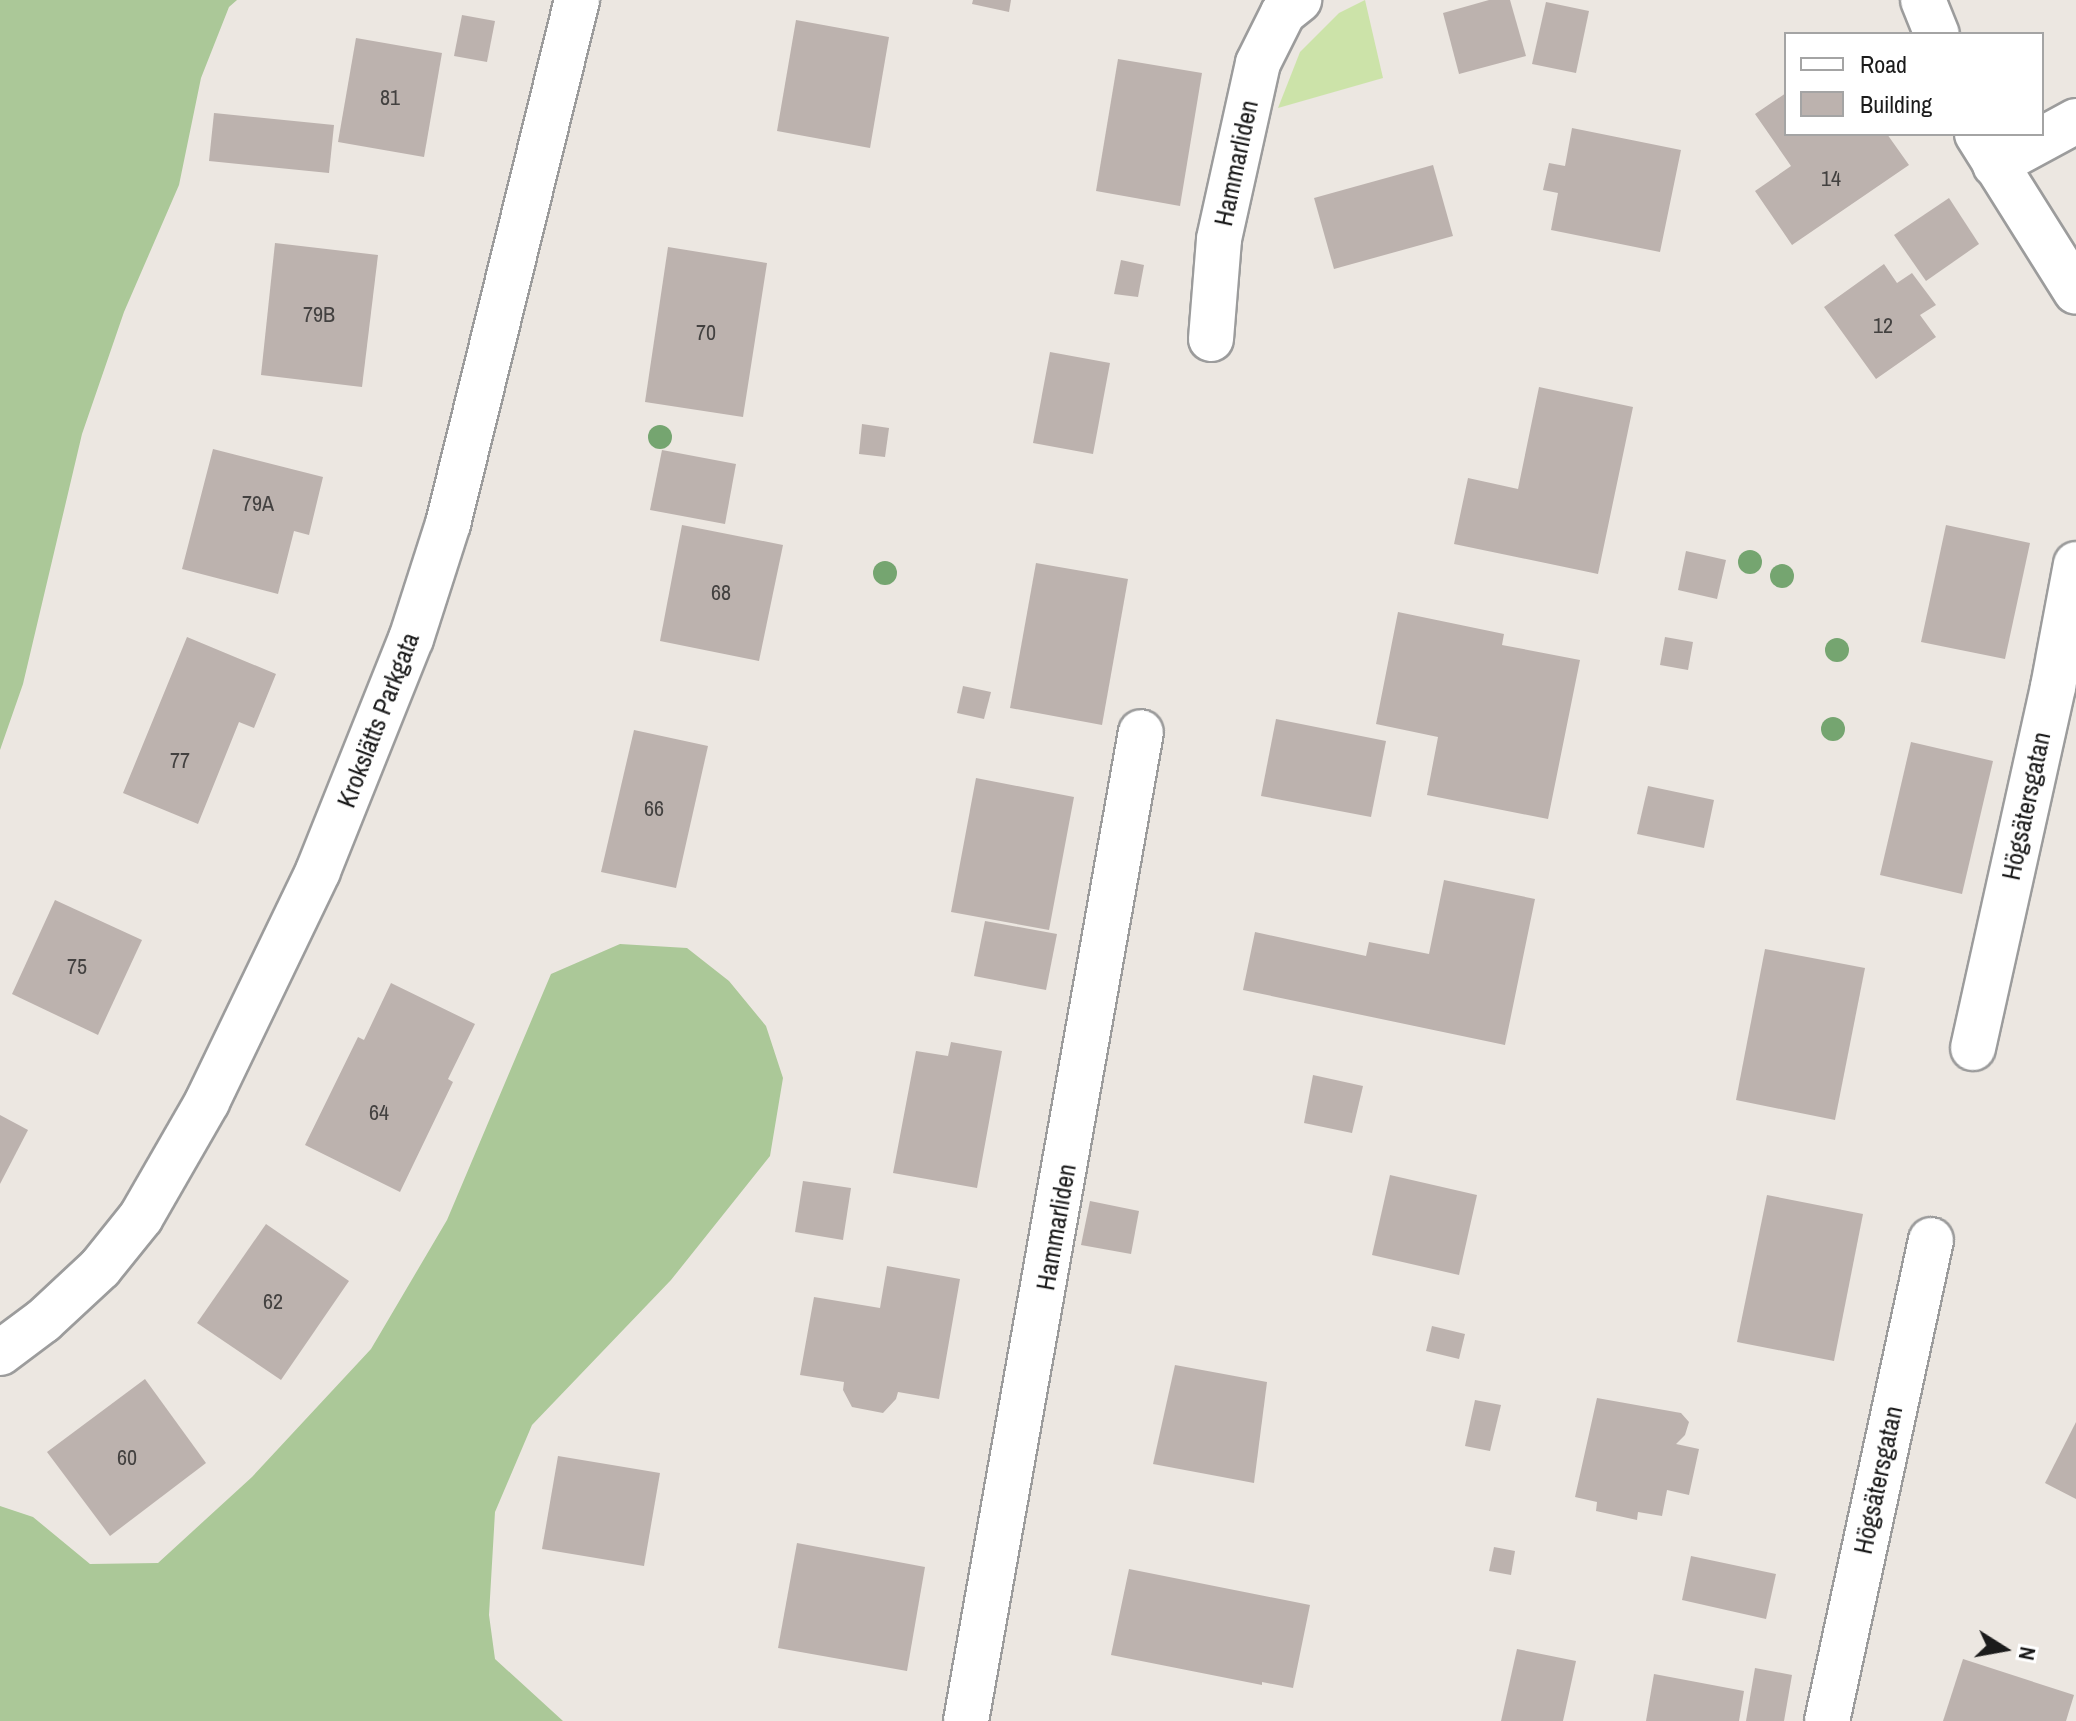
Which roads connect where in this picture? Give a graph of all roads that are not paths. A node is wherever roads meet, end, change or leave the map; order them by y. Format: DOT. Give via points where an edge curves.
graph roads {
  1 [pos="577,0"];
  2 [pos="1299,0"];
  3 [pos="1923,0"];
  4 [pos="1936,32"];
  5 [pos="2076,121"];
  6 [pos="2044,131"];
  7 [pos="2029,136"];
  8 [pos="1986,150"];
  9 [pos="2076,292"];
  10 [pos="1211,339"];
  11 [pos="2076,564"];
  12 [pos="1141,732"];
  13 [pos="1973,1048"];
  14 [pos="1931,1240"];
  15 [pos="0,1353"];
  16 [pos="966,1721"];
  17 [pos="1827,1721"];
  1 -- 15 [label="street, Krokslätts Parkgata" via="448,524 400,668 318,871 207,1102 141,1217 100,1268"];
  2 -- 10 [label="street, Hammarliden" via="1283,13 1258,63 1219,239"];
  3 -- 4 [label="street"];
  5 -- 6 [label="street"];
  7 -- 8 [label="street"];
  8 -- 9 [label="street"];
  11 -- 13 [label="street, Högsätersgatan"];
  12 -- 16 [label="street, Hammarliden"];
  14 -- 17 [label="street, Högsätersgatan"];
}
